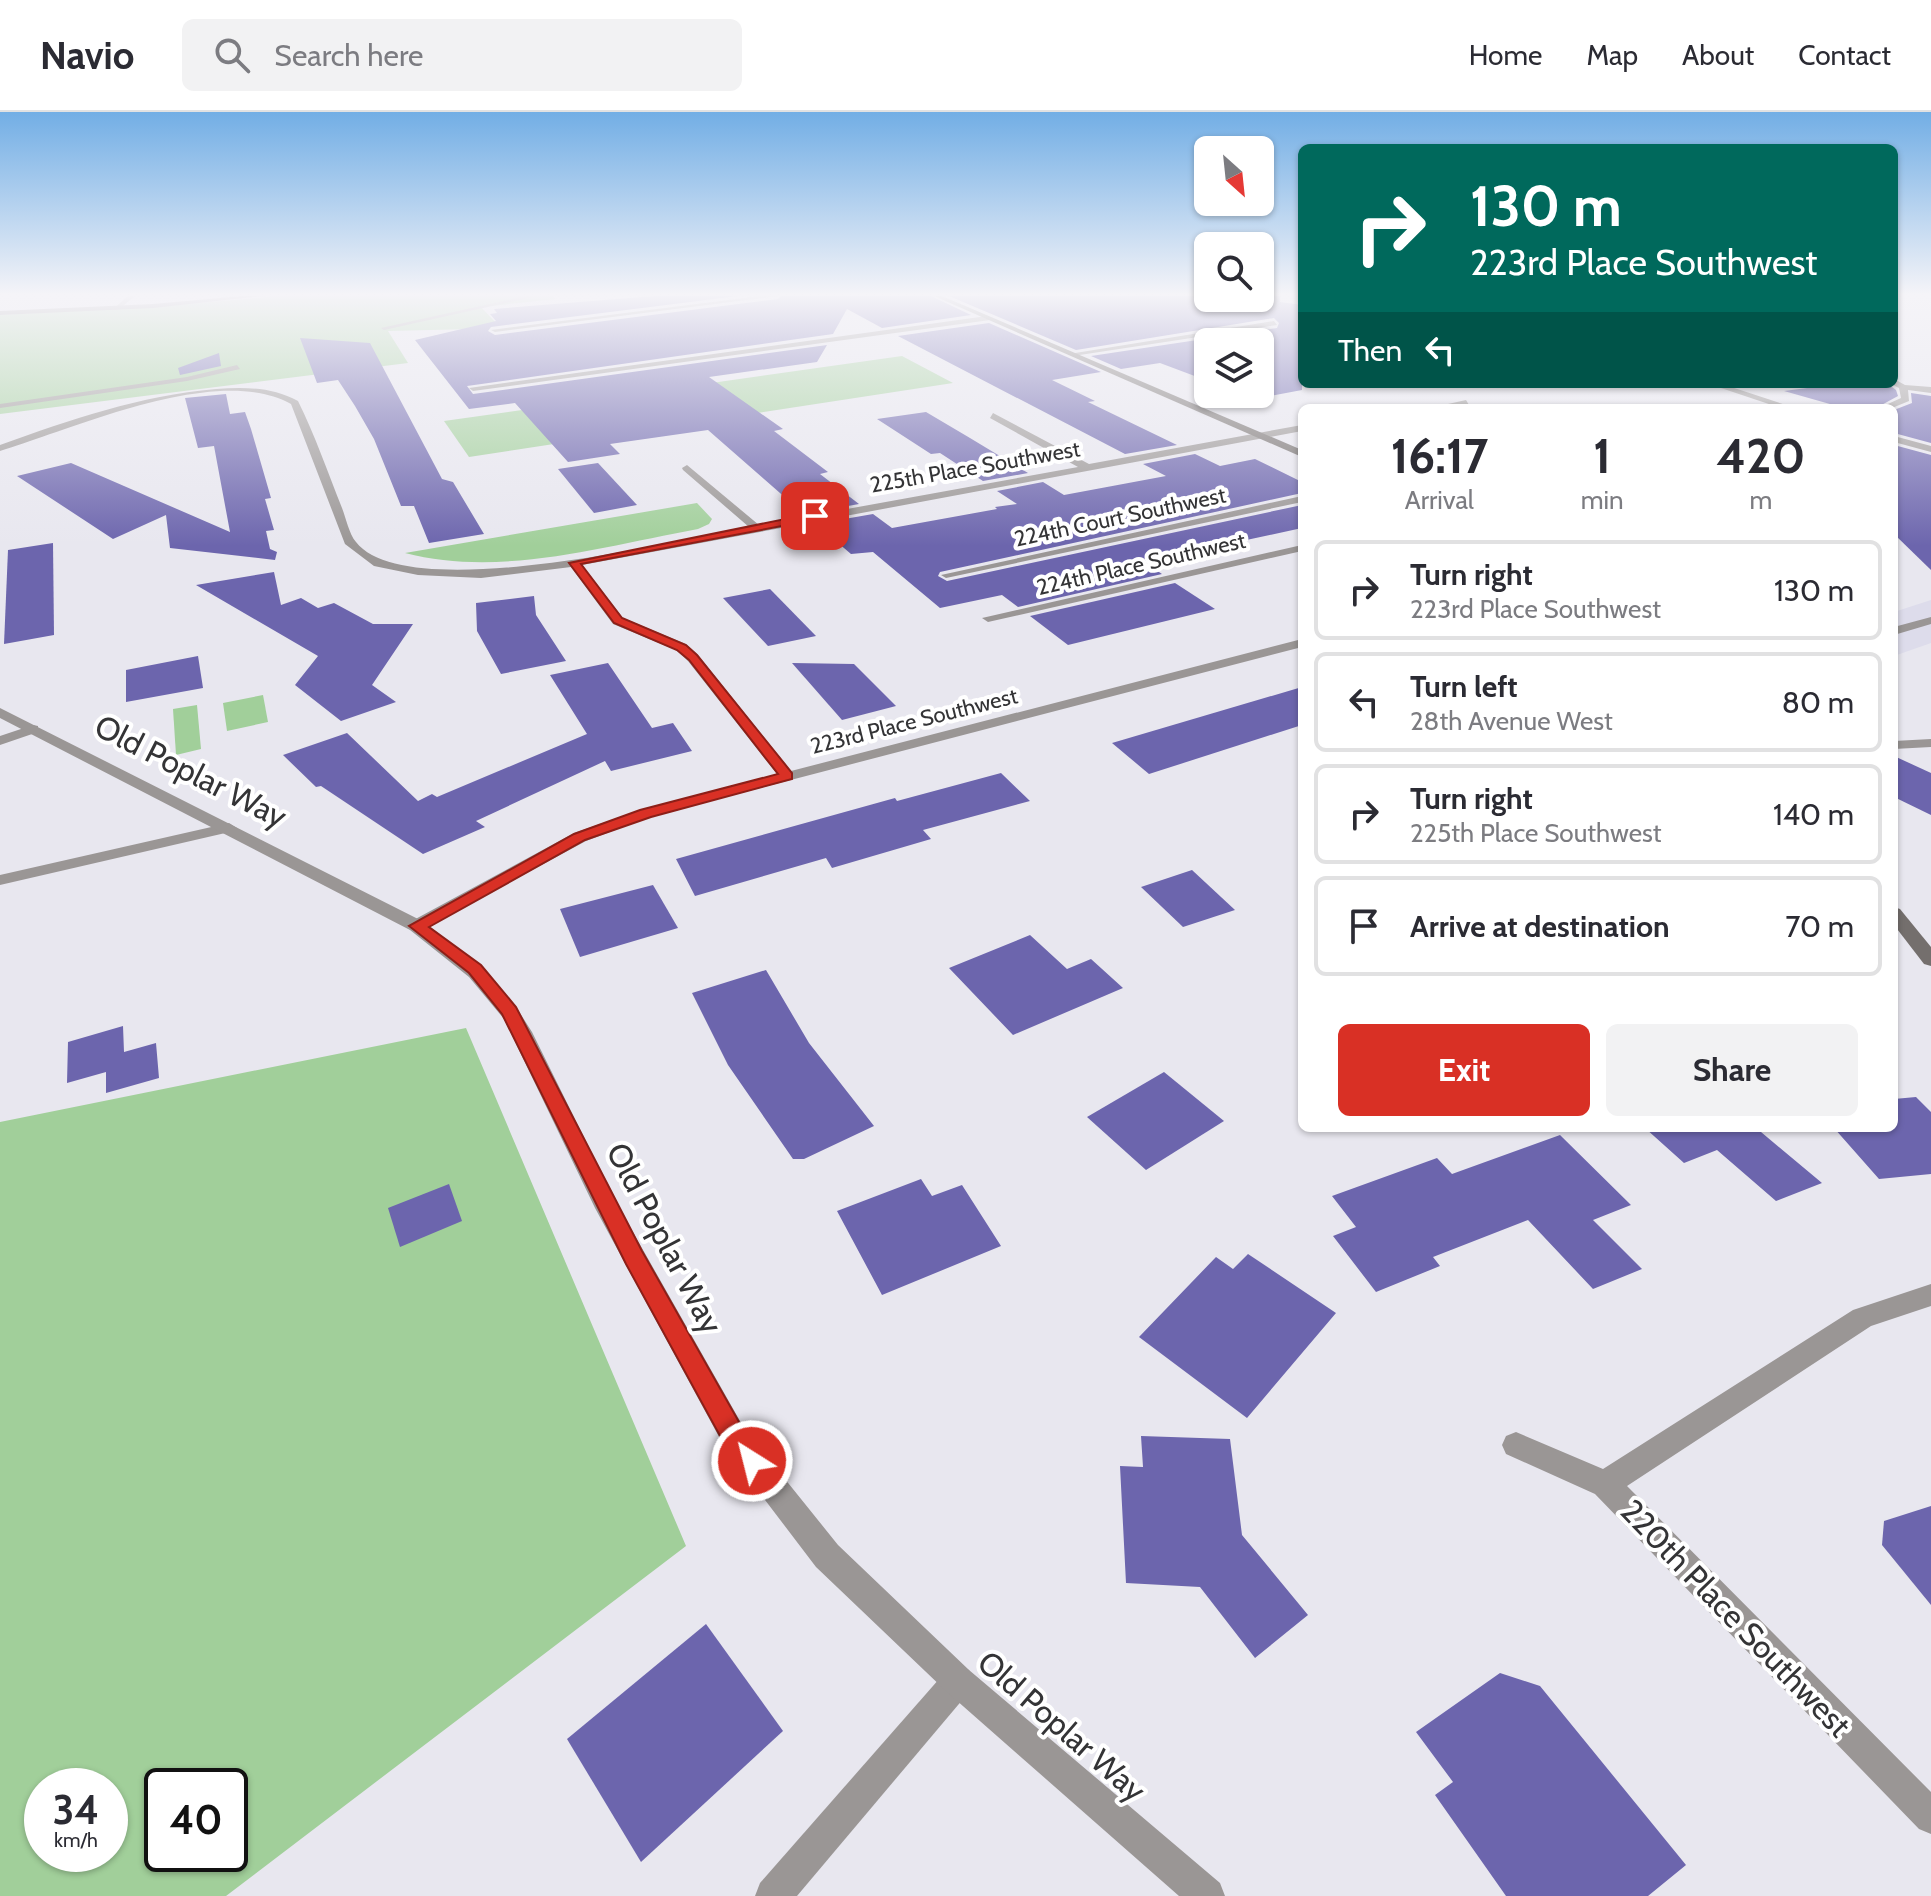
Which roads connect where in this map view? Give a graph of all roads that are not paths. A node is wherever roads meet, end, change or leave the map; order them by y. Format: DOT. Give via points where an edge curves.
graph roads {
  1 [pos="185,379"];
  2 [pos="537,379"];
  3 [pos="1131,379"];
  4 [pos="1898,384"];
  5 [pos="473,388"];
  6 [pos="1726,388"];
  7 [pos="1931,390"];
  8 [pos="1466,403"];
  9 [pos="1461,404"];
  10 [pos="1777,404"];
  11 [pos="1894,404"];
  12 [pos="0,406"];
  13 [pos="993,416"];
  14 [pos="1298,429"];
  15 [pos="1258,435"];
  16 [pos="1898,440"];
  17 [pos="0,448"];
  18 [pos="1931,449"];
  19 [pos="1298,452"];
  20 [pos="1086,467"];
  21 [pos="687,468"];
  22 [pos="1298,500"];
  23 [pos="755,527"];
  24 [pos="1298,549"];
  25 [pos="574,563"];
  26 [pos="946,575"];
  27 [pos="988,618"];
  28 [pos="1931,620"];
  29 [pos="1898,630"];
  30 [pos="1298,644"];
  31 [pos="0,712"];
  32 [pos="33,729"];
  33 [pos="0,741"];
  34 [pos="1931,743"];
  35 [pos="1898,745"];
  36 [pos="787,776"];
  37 [pos="229,828"];
  38 [pos="0,880"];
  39 [pos="1898,918"];
  40 [pos="417,926"];
  41 [pos="1931,960"];
  42 [pos="1931,1295"];
  43 [pos="1516,1445"];
  44 [pos="1605,1484"];
  45 [pos="958,1681"];
  46 [pos="1931,1817"];
  47 [pos="773,1896"];
  48 [pos="1207,1896"];
  1 -- 12 [label="lane"];
  2 -- 5 [label="street"];
  3 -- 15 [label="main road"];
  4 -- 7 [label="street"];
  4 -- 11 [label="street" via="1906,399"];
  6 -- 10 [label="street"];
  8 -- 9 [label="street"];
  13 -- 20 [label="street"];
  14 -- 15 [label="street, 225th Place Southwest"];
  15 -- 19 [label="main road"];
  15 -- 20 [label="street, 225th Place Southwest"];
  16 -- 18 [label="street"];
  17 -- 25 [label="street, 225th Place Southwest" via="130,404 211,392 277,394 295,403 351,544 378,563 481,574"];
  20 -- 23 [label="street, 225th Place Southwest"];
  21 -- 23 [label="street"];
  22 -- 26 [label="lane, 224th Court Southwest"];
  23 -- 25 [label="street, 225th Place Southwest"];
  24 -- 27 [label="street, 224th Place Southwest"];
  25 -- 36 [label="street" via="618,621 681,647 693,658"];
  28 -- 29 [label="lane"];
  30 -- 36 [label="street, 223rd Place Southwest"];
  31 -- 32 [label="street, Old Poplar Way"];
  32 -- 33 [label="lane"];
  32 -- 37 [label="street, Old Poplar Way"];
  34 -- 35 [label="lane"];
  36 -- 40 [label="street, 223rd Place Southwest" via="646,813 580,837"];
  37 -- 38 [label="lane"];
  37 -- 40 [label="street, Old Poplar Way"];
  39 -- 41 [label="main road"];
  40 -- 45 [label="street, Old Poplar Way" via="475,969 510,1011 607,1208 734,1437 827,1556"];
  42 -- 44 [label="street, 220th Place Southwest" via="1862,1318"];
  43 -- 44 [label="street"];
  44 -- 46 [label="street, 220th Place Southwest"];
  45 -- 47 [label="street"];
  45 -- 48 [label="street, Old Poplar Way"];
}
